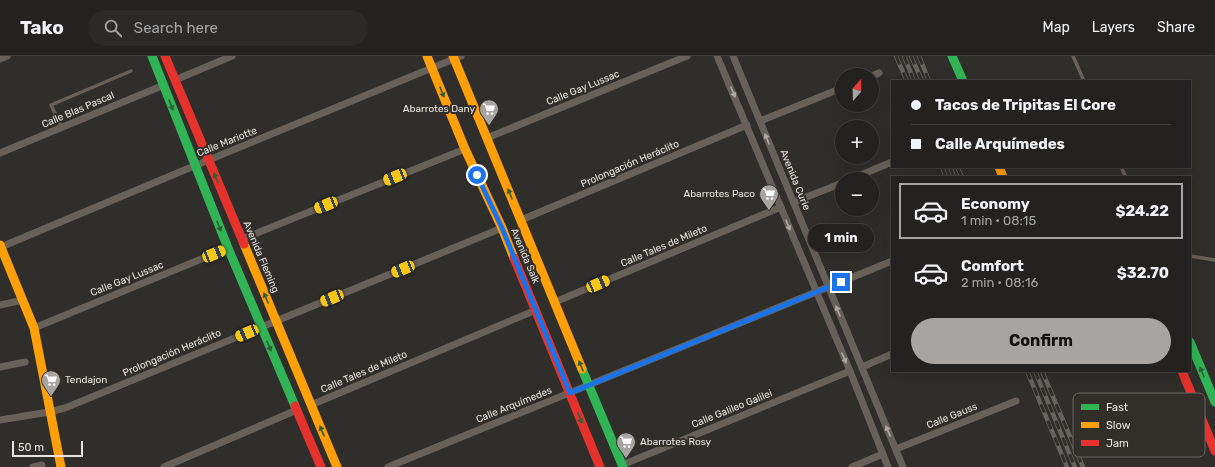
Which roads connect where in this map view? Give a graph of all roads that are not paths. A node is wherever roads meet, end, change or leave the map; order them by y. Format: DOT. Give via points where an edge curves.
graph roads {
  1 [pos="7,56"];
  2 [pos="152,56"];
  3 [pos="165,56"];
  4 [pos="232,56"];
  5 [pos="427,56"];
  6 [pos="687,56"];
  7 [pos="718,56"];
  8 [pos="732,56"];
  9 [pos="952,56"];
  10 [pos="1073,56"];
  11 [pos="456,57"];
  12 [pos="0,59"];
  13 [pos="432,68"];
  14 [pos="131,71"];
  15 [pos="175,80"];
  16 [pos="963,80"];
  17 [pos="1084,80"];
  18 [pos="164,85"];
  19 [pos="835,91"];
  20 [pos="760,121"];
  21 [pos="747,125"];
  22 [pos="62,128"];
  23 [pos="487,138"];
  24 [pos="465,149"];
  25 [pos="0,153"];
  26 [pos="208,160"];
  27 [pos="891,162"];
  28 [pos="194,166"];
  29 [pos="867,172"];
  30 [pos="835,185"];
  31 [pos="794,202"];
  32 [pos="781,207"];
  33 [pos="521,220"];
  34 [pos="502,228"];
  35 [pos="242,239"];
  36 [pos="0,246"];
  37 [pos="228,248"];
  38 [pos="1191,256"];
  39 [pos="1215,260"];
  40 [pos="891,261"];
  41 [pos="829,287"];
  42 [pos="816,292"];
  43 [pos="23,300"];
  44 [pos="555,302"];
  45 [pos="0,304"];
  46 [pos="536,310"];
  47 [pos="276,321"];
  48 [pos="261,327"];
  49 [pos="34,328"];
  50 [pos="1191,344"];
  51 [pos="891,354"];
  52 [pos="25,362"];
  53 [pos="0,367"];
  54 [pos="862,367"];
  55 [pos="850,371"];
  56 [pos="1182,372"];
  57 [pos="588,384"];
  58 [pos="570,393"];
  59 [pos="1191,393"];
  60 [pos="1016,401"];
  61 [pos="1215,402"];
  62 [pos="311,405"];
  63 [pos="297,410"];
  64 [pos="49,412"];
  65 [pos="0,420"];
  66 [pos="1205,427"];
  67 [pos="896,449"];
  68 [pos="1215,451"];
  69 [pos="883,454"];
  70 [pos="42,466"];
  71 [pos="623,466"];
  72 [pos="33,467"];
  73 [pos="61,467"];
  74 [pos="164,467"];
  75 [pos="321,467"];
  76 [pos="337,467"];
  77 [pos="388,467"];
  78 [pos="600,467"];
  79 [pos="852,467"];
  80 [pos="888,467"];
  81 [pos="903,467"];
  1 -- 12 [label="street"];
  2 -- 18 [label="street"];
  3 -- 15 [label="street, Avenida Fleming"];
  4 -- 15 [label="street"];
  5 -- 13 [label="street, Avenida Salk"];
  6 -- 23 [label="street, Calle Gay Lussac"];
  7 -- 21 [label="street, one-way"];
  8 -- 20 [label="street, Avenida Curie"];
  9 -- 16 [label="street"];
  10 -- 17 [label="lane"];
  11 -- 13 [label="street, Calle Mariotte"];
  11 -- 23 [label="street, Avenida Salk"];
  13 -- 24 [label="street, Avenida Salk, one-way"];
  13 -- 26 [label="street, Calle Mariotte"];
  14 -- 22 [label="lane" via="51,105"];
  15 -- 26 [label="street, Avenida Fleming"];
  18 -- 22 [label="street, Calle Blas Pascal"];
  18 -- 28 [label="street, one-way"];
  19 -- 20 [label="street"];
  31 -- 20 [label="street, Avenida Curie, one-way"];
  21 -- 32 [label="street"];
  21 -- 33 [label="street, Prolongación Heráclito"];
  22 -- 25 [label="street, Calle Blas Pascal"];
  33 -- 23 [label="street, Avenida Salk, one-way"];
  24 -- 34 [label="street, Avenida Salk"];
  24 -- 35 [label="street"];
  26 -- 28 [label="street, Calle Mariotte"];
  35 -- 26 [label="street, Avenida Fleming, one-way"];
  27 -- 29 [label="street"];
  28 -- 36 [label="street, Calle Mariotte"];
  28 -- 37 [label="street, one-way"];
  30 -- 31 [label="street"];
  31 -- 41 [label="street, Avenida Curie"];
  32 -- 42 [label="street, one-way"];
  32 -- 44 [label="street, Calle Tales de Mileto"];
  33 -- 44 [label="street, Avenida Salk"];
  34 -- 46 [label="street, Avenida Salk"];
  34 -- 47 [label="street, Prolongación Heráclito"];
  47 -- 35 [label="street, Avenida Fleming, one-way"];
  36 -- 43 [label="street"];
  37 -- 48 [label="street"];
  37 -- 49 [label="street, Calle Gay Lussac"];
  38 -- 39 [label="lane"];
  40 -- 41 [label="street, Calle Arquímedes"];
  41 -- 42 [label="street, Calle Arquímedes"];
  54 -- 41 [label="street, Avenida Curie, one-way"];
  42 -- 55 [label="street, one-way"];
  42 -- 57 [label="street, Calle Arquímedes"];
  43 -- 45 [label="street"];
  43 -- 49 [label="street"];
  57 -- 44 [label="street, Avenida Salk, one-way"];
  46 -- 58 [label="street, Avenida Salk"];
  46 -- 62 [label="street, Calle Tales de Mileto"];
  47 -- 48 [label="street, Prolongación Heráclito"];
  47 -- 62 [label="street, Avenida Fleming"];
  48 -- 63 [label="street, one-way"];
  48 -- 64 [label="street, Prolongación Heráclito" via="65,408"];
  49 -- 64 [label="street"];
  61 -- 50 [label="street, one-way"];
  51 -- 54 [label="street"];
  52 -- 53 [label="street"];
  67 -- 54 [label="street, Avenida Curie, one-way"];
  55 -- 69 [label="street"];
  55 -- 71 [label="street, Calle Galileo Galilei"];
  56 -- 59 [label="street"];
  57 -- 58 [label="street, Calle Arquímedes"];
  57 -- 71 [label="street, Avenida Salk"];
  58 -- 77 [label="street, Calle Arquímedes"];
  58 -- 78 [label="street, Avenida Salk, one-way"];
  60 -- 67 [label="street, Calle Gauss"];
  76 -- 62 [label="street, Avenida Fleming, one-way"];
  63 -- 74 [label="street"];
  63 -- 75 [label="street"];
  64 -- 65 [label="street, Prolongación Heráclito"];
  64 -- 73 [label="street"];
  66 -- 68 [label="street"];
  67 -- 81 [label="street, Avenida Curie"];
  69 -- 79 [label="street"];
  69 -- 80 [label="street"];
  70 -- 72 [label="street"];
}
